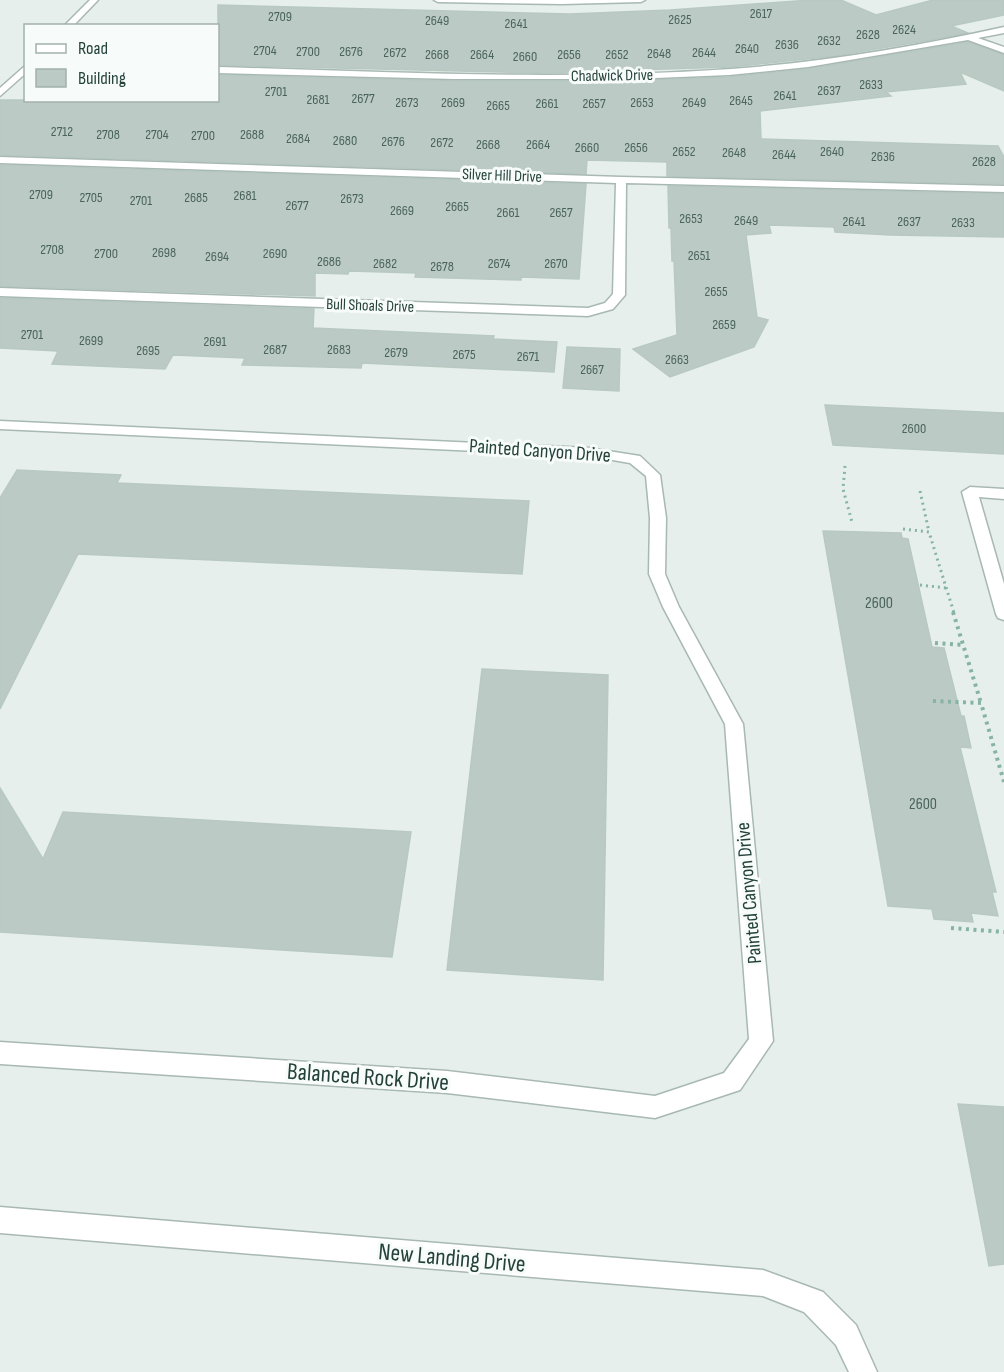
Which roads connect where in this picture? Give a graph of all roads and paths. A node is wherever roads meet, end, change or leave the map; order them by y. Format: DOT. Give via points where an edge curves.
graph roads {
  1 [pos="94,0"];
  2 [pos="438,0"];
  3 [pos="641,0"];
  4 [pos="70,24"];
  5 [pos="1004,30"];
  6 [pos="970,38"];
  7 [pos="1004,50"];
  8 [pos="24,70"];
  9 [pos="219,70"];
  10 [pos="0,93"];
  11 [pos="0,160"];
  12 [pos="621,180"];
  13 [pos="1004,189"];
  14 [pos="0,292"];
  15 [pos="0,425"];
  16 [pos="845,466"];
  17 [pos="920,491"];
  18 [pos="1004,494"];
  19 [pos="852,522"];
  20 [pos="903,529"];
  21 [pos="929,532"];
  22 [pos="920,585"];
  23 [pos="945,588"];
  24 [pos="1004,614"];
  25 [pos="935,644"];
  26 [pos="964,645"];
  27 [pos="933,701"];
  28 [pos="981,703"];
  29 [pos="1004,782"];
  30 [pos="951,928"];
  31 [pos="1004,932"];
  32 [pos="0,1053"];
  33 [pos="732,1082"];
  34 [pos="0,1221"];
  35 [pos="863,1372"];
  1 -- 4 [label="street"];
  2 -- 3 [label="street"];
  5 -- 6 [label="street, Chadwick Drive"];
  6 -- 7 [label="street"];
  6 -- 9 [label="street, Chadwick Drive" via="838,60 692,74 512,78"];
  8 -- 10 [label="street"];
  11 -- 12 [label="street, Silver Hill Drive"];
  12 -- 13 [label="street, Silver Hill Drive"];
  12 -- 14 [label="street, Bull Shoals Drive" via="619,295 609,306 588,312"];
  15 -- 33 [label="street, Painted Canyon Drive" via="589,452 635,459 653,475 658,518 657,574 670,607 734,724 761,1041"];
  16 -- 19 [label="path" via="843,489"];
  17 -- 21 [label="path"];
  18 -- 24 [label="street" via="970,492"];
  20 -- 21 [label="path"];
  21 -- 23 [label="path"];
  22 -- 23 [label="path"];
  23 -- 26 [label="path"];
  25 -- 26 [label="path"];
  26 -- 28 [label="path"];
  27 -- 28 [label="path"];
  28 -- 29 [label="path"];
  30 -- 31 [label="path"];
  32 -- 33 [label="street, Balanced Rock Drive" via="447,1082 655,1107"];
  34 -- 35 [label="street, New Landing Drive" via="763,1283 813,1302 846,1335"];
}
